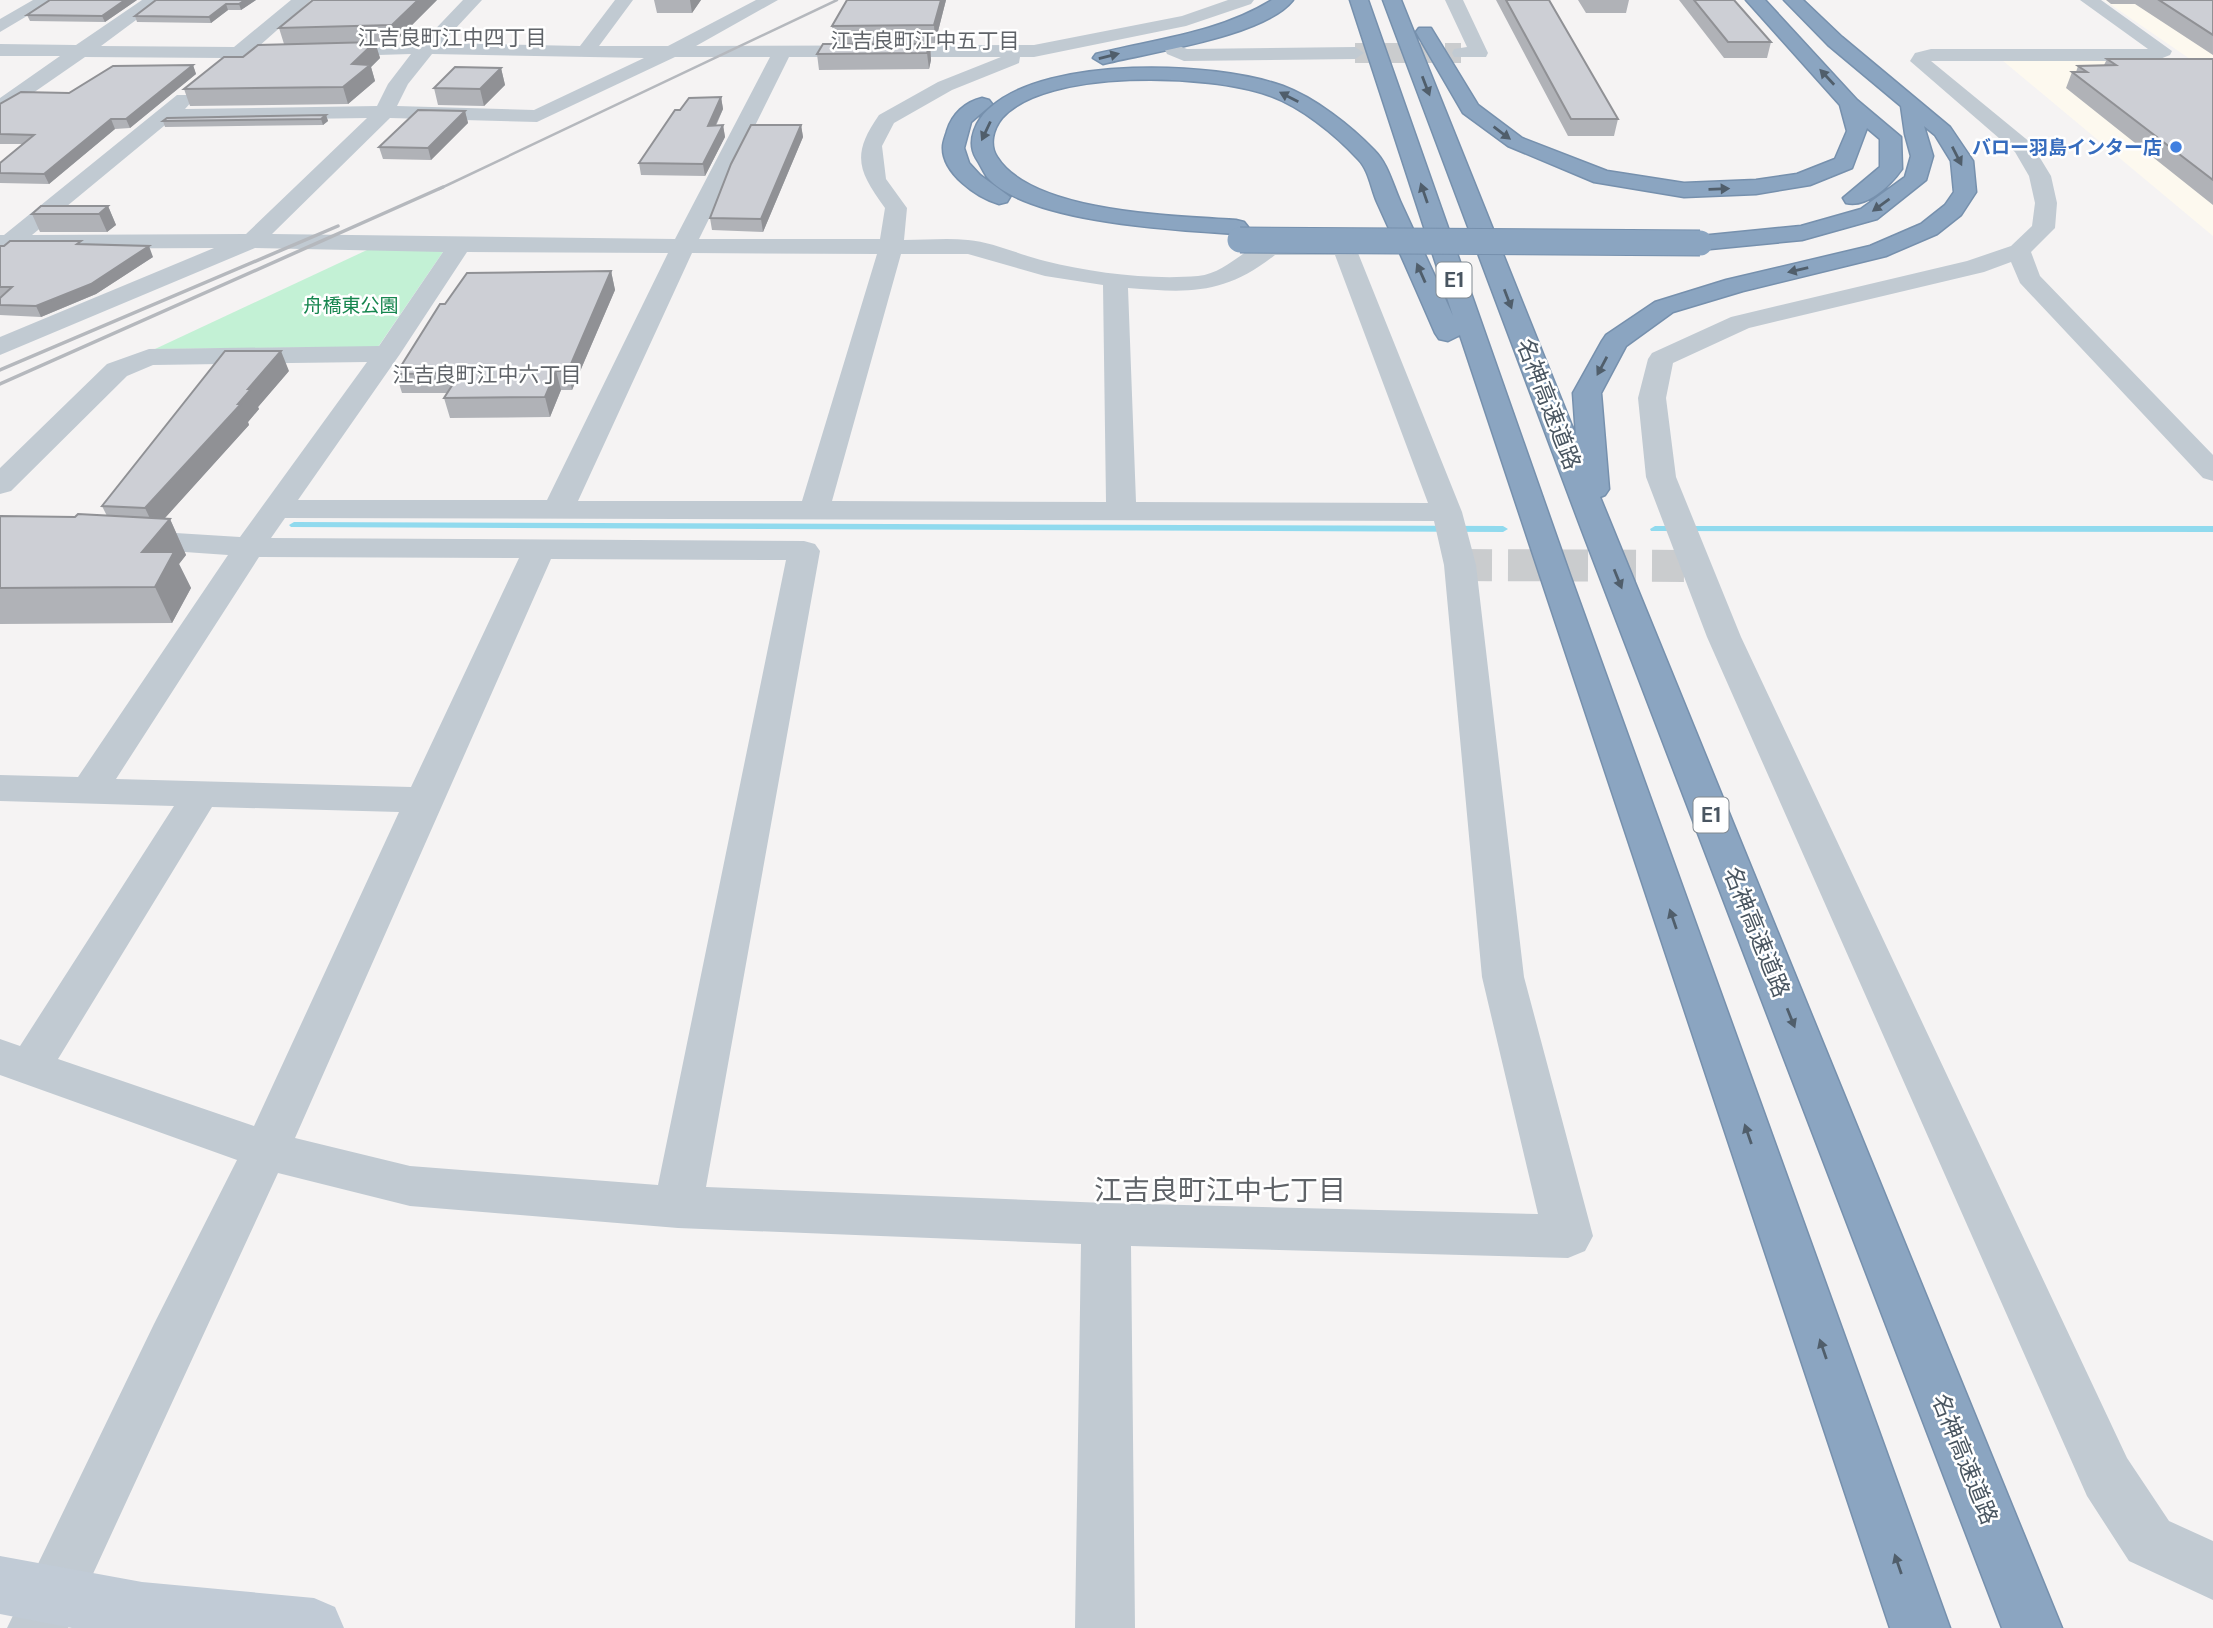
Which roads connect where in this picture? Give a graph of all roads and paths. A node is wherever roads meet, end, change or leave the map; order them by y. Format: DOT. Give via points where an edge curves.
graph roads {
  1 [pos="45,0"];
  2 [pos="154,0"];
  3 [pos="302,0"];
  4 [pos="473,0"];
  5 [pos="624,0"];
  6 [pos="769,0"];
  7 [pos="1245,0"];
  8 [pos="1284,0"];
  9 [pos="1359,0"];
  10 [pos="1392,0"];
  11 [pos="1406,0"];
  12 [pos="1454,0"];
  13 [pos="1755,0"];
  14 [pos="1793,0"];
  15 [pos="2089,0"];
  16 [pos="1125,12"];
  17 [pos="0,27"];
  18 [pos="1133,32"];
  19 [pos="1157,40"];
  20 [pos="427,48"];
  21 [pos="0,50"];
  22 [pos="85,50"];
  23 [pos="1174,50"];
  24 [pos="1034,51"];
  25 [pos="585,52"];
  26 [pos="671,52"];
  27 [pos="782,52"];
  28 [pos="240,53"];
  29 [pos="1355,53"];
  30 [pos="1461,53"];
  31 [pos="219,71"];
  32 [pos="0,87"];
  33 [pos="28,87"];
  34 [pos="198,88"];
  35 [pos="1850,104"];
  36 [pos="0,107"];
  37 [pos="1911,107"];
  38 [pos="386,112"];
  39 [pos="166,115"];
  40 [pos="896,208"];
  41 [pos="1238,234"];
  42 [pos="1696,236"];
  43 [pos="252,241"];
  44 [pos="5,242"];
  45 [pos="460,245"];
  46 [pos="683,246"];
  47 [pos="891,246"];
  48 [pos="969,247"];
  49 [pos="2019,251"];
  50 [pos="1115,280"];
  51 [pos="0,334"];
  52 [pos="31,334"];
  53 [pos="0,347"];
  54 [pos="387,354"];
  55 [pos="2213,472"];
  56 [pos="0,485"];
  57 [pos="276,509"];
  58 [pos="1121,511"];
  59 [pos="814,512"];
  60 [pos="1449,524"];
  61 [pos="1597,528"];
  62 [pos="542,529"];
  63 [pos="100,537"];
  64 [pos="249,547"];
  65 [pos="1548,559"];
  66 [pos="0,788"];
  67 [pos="89,790"];
  68 [pos="201,793"];
  69 [pos="424,800"];
  70 [pos="15,1062"];
  71 [pos="265,1150"];
  72 [pos="678,1207"];
  73 [pos="1107,1224"];
  74 [pos="2213,1571"];
  75 [pos="30,1603"];
  76 [pos="314,1628"];
  77 [pos="1105,1628"];
  78 [pos="1920,1628"];
  79 [pos="2032,1628"];
  1 -- 17 [label="street"];
  2 -- 22 [label="street"];
  3 -- 28 [label="street"];
  4 -- 20 [label="street"];
  5 -- 25 [label="street"];
  6 -- 26 [label="street"];
  7 -- 18 [label="street" via="1186,21"];
  41 -- 8 [label="highway, one-way" via="1127,234 1048,217 1002,199 972,180 959,165 953,148 961,119 998,93 1038,76 1212,32 1269,11"];
  65 -- 9 [label="highway, 名神高速道路 / E1, one-way"];
  10 -- 61 [label="highway, 名神高速道路 / E1, one-way"];
  11 -- 35 [label="highway, one-way" via="1470,109 1515,142 1602,177 1684,190 1802,180 1844,163 1857,131"];
  12 -- 30 [label="street" via="1479,53"];
  35 -- 13 [label="highway, one-way"];
  14 -- 37 [label="highway"];
  15 -- 49 [label="street" via="2163,51 2155,55 1931,55 1920,61 2023,148 2040,176 2046,203 2043,228"];
  16 -- 18 [label="street" via="1125,24"];
  18 -- 19 [label="street"];
  18 -- 24 [label="street"];
  20 -- 25 [label="street"];
  20 -- 28 [label="street"];
  20 -- 38 [label="street" via="388,99"];
  21 -- 22 [label="street"];
  22 -- 28 [label="street"];
  22 -- 33 [label="street"];
  23 -- 29 [label="street" via="1184,55"];
  24 -- 27 [label="street"];
  24 -- 40 [label="street" via="945,86 886,119 871,146 875,179"];
  25 -- 26 [label="street"];
  26 -- 27 [label="street"];
  26 -- 38 [label="street" via="537,116"];
  27 -- 46 [label="street"];
  28 -- 31 [label="street"];
  32 -- 33 [label="street"];
  33 -- 36 [label="street"];
  34 -- 39 [label="street"];
  35 -- 42 [label="highway" via="1890,137 1891,169 1870,188 1833,211"];
  37 -- 42 [label="highway, one-way" via="1922,156 1915,180 1869,214 1802,233"];
  37 -- 61 [label="highway, one-way" via="1943,131 1962,161 1965,192 1953,210 1929,229 1878,251 1664,307 1615,341 1587,393"];
  38 -- 39 [label="street"];
  38 -- 43 [label="street"];
  39 -- 44 [label="street"];
  40 -- 47 [label="street"];
  40 -- 48 [label="street"];
  41 -- 42 [label="highway, bridge"];
  65 -- 41 [label="highway, one-way" via="1369,156 1303,104 1275,90 1211,75 1156,72 1101,76 1047,87 1014,99 988,124 981,142 986,162 1029,195 1097,214"];
  43 -- 44 [label="street"];
  43 -- 45 [label="street"];
  43 -- 52 [label="street"];
  45 -- 46 [label="street"];
  45 -- 54 [label="street"];
  46 -- 47 [label="street"];
  46 -- 62 [label="street"];
  47 -- 48 [label="street"];
  47 -- 59 [label="street"];
  48 -- 50 [label="street" via="1045,269"];
  49 -- 55 [label="street" via="2029,278"];
  49 -- 74 [label="street" via="1975,267 1740,322 1661,359 1652,398 1656,444 1661,477 1724,637 2107,1477 2149,1541"];
  50 -- 58 [label="street"];
  50 -- 60 [label="street" via="1205,283 1243,268 1269,248 1344,248"];
  51 -- 52 [label="street"];
  52 -- 53 [label="street"];
  54 -- 56 [label="street" via="149,356 117,370"];
  54 -- 57 [label="street"];
  57 -- 62 [label="street"];
  57 -- 64 [label="street"];
  58 -- 59 [label="street"];
  58 -- 60 [label="street"];
  59 -- 62 [label="street"];
  60 -- 73 [label="street" via="1461,579 1503,977 1568,1236"];
  61 -- 79 [label="highway, 名神高速道路 / E1, one-way"];
  62 -- 64 [label="street"];
  62 -- 69 [label="street"];
  62 -- 72 [label="street" via="804,551"];
  63 -- 64 [label="street"];
  64 -- 67 [label="street"];
  78 -- 65 [label="highway, 名神高速道路 / E1, one-way"];
  66 -- 67 [label="street"];
  67 -- 68 [label="street"];
  68 -- 69 [label="street"];
  68 -- 70 [label="street"];
  69 -- 71 [label="street"];
  70 -- 71 [label="street"];
  71 -- 72 [label="street" via="410,1186"];
  71 -- 75 [label="street" via="172,1341"];
  72 -- 73 [label="street"];
  73 -- 77 [label="street"];
  75 -- 76 [label="street"];
}
